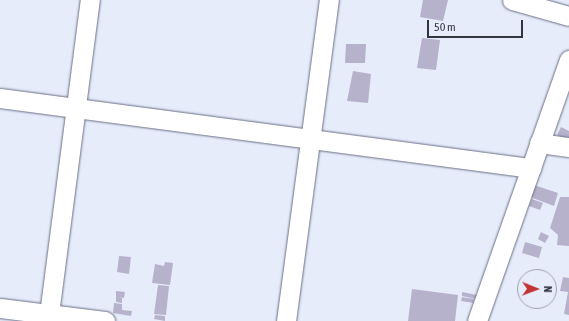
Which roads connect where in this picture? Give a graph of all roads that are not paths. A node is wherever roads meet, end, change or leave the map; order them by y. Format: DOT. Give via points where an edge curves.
graph roads {
  1 [pos="90,0"];
  2 [pos="329,0"];
  3 [pos="512,0"];
  4 [pos="569,16"];
  5 [pos="569,60"];
  6 [pos="0,98"];
  7 [pos="0,109"];
  8 [pos="75,113"];
  9 [pos="540,143"];
  10 [pos="310,144"];
  11 [pos="569,147"];
  12 [pos="529,174"];
  13 [pos="0,308"];
  14 [pos="49,314"];
  15 [pos="75,319"];
  16 [pos="105,321"];
  17 [pos="286,321"];
  18 [pos="477,321"];
  1 -- 8 [label="street"];
  2 -- 10 [label="street"];
  3 -- 4 [label="street"];
  5 -- 9 [label="street"];
  6 -- 8 [label="street"];
  7 -- 8 [label="street"];
  8 -- 10 [label="street"];
  8 -- 14 [label="street"];
  9 -- 11 [label="street"];
  9 -- 12 [label="street"];
  10 -- 12 [label="street"];
  10 -- 17 [label="street"];
  12 -- 18 [label="street"];
  13 -- 14 [label="street"];
  14 -- 15 [label="street"];
  15 -- 16 [label="street"];
}
